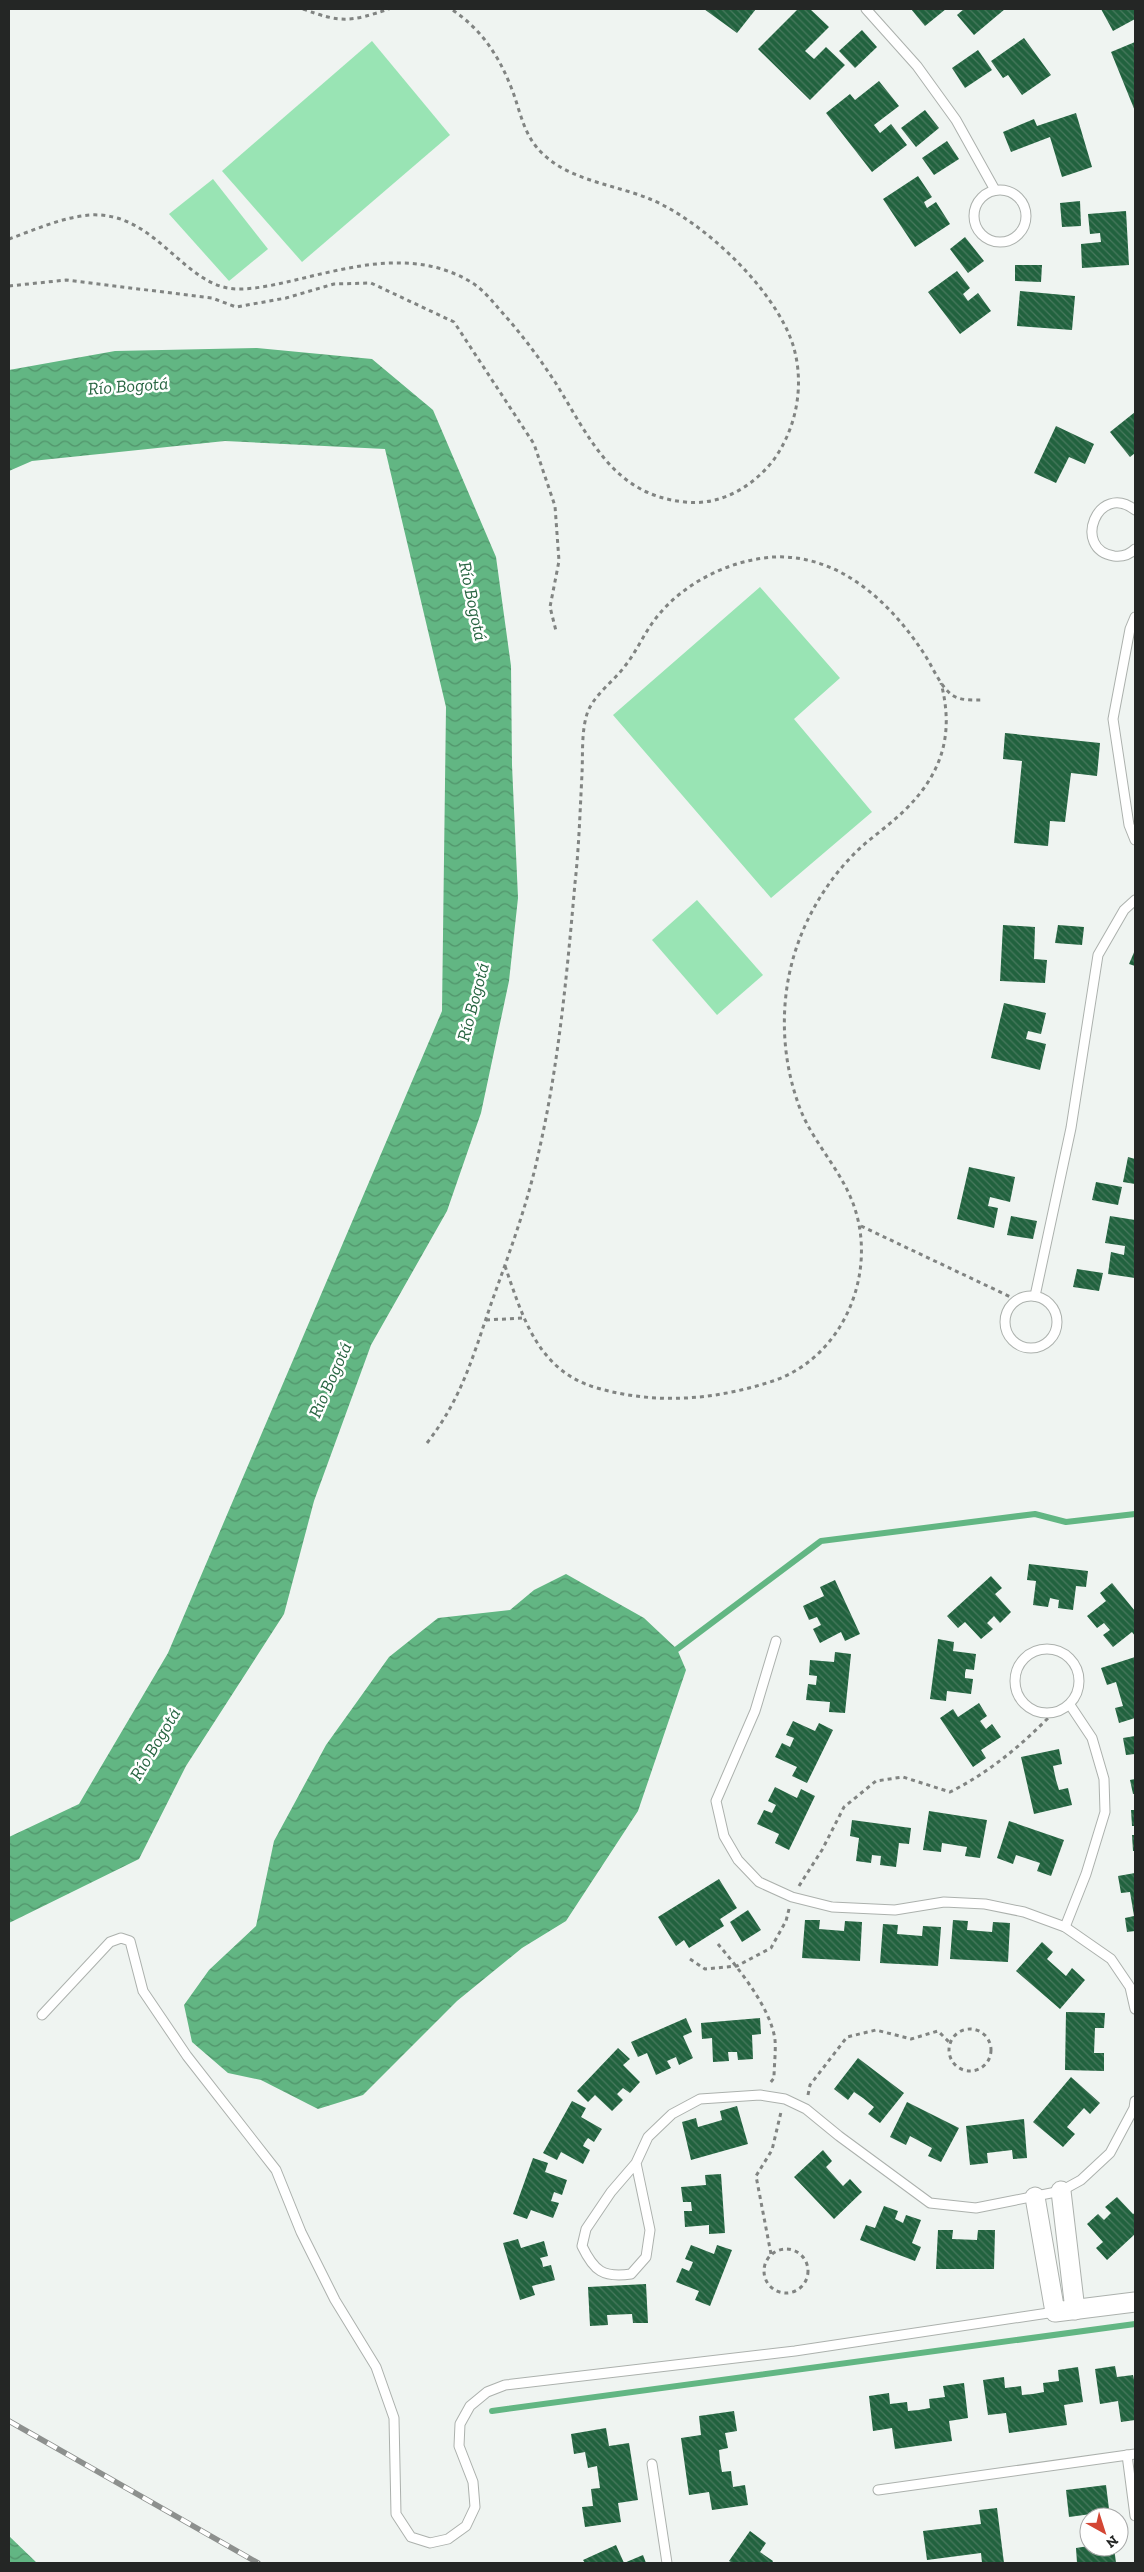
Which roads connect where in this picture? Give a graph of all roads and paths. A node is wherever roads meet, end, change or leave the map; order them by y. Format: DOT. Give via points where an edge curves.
graph roads {
  1 [pos="303,9"];
  2 [pos="389,9"];
  3 [pos="451,9"];
  4 [pos="866,9"];
  5 [pos="995,190"];
  6 [pos="9,239"];
  7 [pos="9,286"];
  8 [pos="1135,510"];
  9 [pos="1135,549"];
  10 [pos="1135,617"];
  11 [pos="556,631"];
  12 [pos="941,681"];
  13 [pos="983,700"];
  14 [pos="1135,840"];
  15 [pos="1135,900"];
  16 [pos="860,1226"];
  17 [pos="504,1265"];
  18 [pos="1034,1296"];
  19 [pos="1017,1300"];
  20 [pos="523,1318"];
  21 [pos="486,1320"];
  22 [pos="427,1443"];
  23 [pos="776,1641"];
  24 [pos="1070,1704"];
  25 [pos="1054,1713"];
  26 [pos="792,1897"];
  27 [pos="1065,1927"];
  28 [pos="718,1944"];
  29 [pos="690,1959"];
  30 [pos="737,1966"];
  31 [pos="1135,2009"];
  32 [pos="42,2015"];
  33 [pos="950,2043"];
  34 [pos="760,2095"];
  35 [pos="785,2099"];
  36 [pos="1135,2101"];
  37 [pos="806,2109"];
  38 [pos="636,2163"];
  39 [pos="1061,2191"];
  40 [pos="1034,2197"];
  41 [pos="771,2254"];
  42 [pos="1135,2302"];
  43 [pos="1075,2310"];
  44 [pos="1056,2312"];
  45 [pos="1131,2454"];
  46 [pos="652,2464"];
  47 [pos="878,2490"];
  48 [pos="1135,2516"];
  49 [pos="667,2563"];
  1 -- 2 [label="path" via="333,20 362,18"];
  3 -- 6 [label="path" via="479,30 511,88 529,139 544,155 558,166 650,199 712,237 747,272 768,300 793,344 799,397 789,430 772,461 747,485 724,499 689,503 660,498 632,483 602,459 524,336 472,282 449,272 395,261 234,290 213,283 192,269 145,230 114,217 90,215"];
  4 -- 5 [label="lane" via="917,66 956,120"];
  5 -- 5 [label="lane" via="980,199 974,214 975,223 978,231 991,241 1008,241 1015,238 1026,223 1025,205 1012,192"];
  7 -- 11 [label="path" via="66,280 212,298 236,307 286,298 334,284 371,283 454,322 534,444 555,506 559,561 550,607"];
  8 -- 9 [label="lane" via="1121,504 1104,507 1097,513 1091,528 1095,545 1109,555 1125,555"];
  10 -- 14 [label="lane" via="1113,720 1129,825"];
  12 -- 13 [label="path" via="957,697"];
  12 -- 16 [label="path" via="948,721 947,736 934,771 907,808 860,848 824,890 795,952 786,994 784,1032 789,1075 796,1098 811,1133 846,1187"];
  12 -- 17 [label="path" via="913,638 862,585 822,565 774,557 729,567 684,591 658,615 626,666 597,696 589,708 584,728 580,826 552,1082 539,1153"];
  15 -- 18 [label="lane" via="1124,910 1098,955 1071,1128"];
  16 -- 19 [label="path"];
  16 -- 20 [label="path" via="862,1256 857,1287 852,1303 831,1339 816,1356 790,1374 731,1394 669,1399 612,1392 585,1384 563,1373 546,1357"];
  17 -- 20 [label="path"];
  17 -- 21 [label="path"];
  18 -- 19 [label="lane"];
  18 -- 19 [label="lane" via="1051,1304 1058,1320 1052,1338 1039,1348 1014,1343 1005,1329 1006,1313"];
  20 -- 21 [label="path"];
  21 -- 22 [label="path" via="455,1402"];
  23 -- 26 [label="lane" via="755,1710 716,1801 724,1836 738,1860 759,1882"];
  24 -- 25 [label="lane"];
  24 -- 25 [label="lane" via="1080,1679 1073,1661 1057,1650 1037,1650 1028,1655 1017,1670 1016,1690 1026,1706 1044,1714"];
  24 -- 27 [label="lane" via="1092,1738 1104,1779 1105,1812"];
  25 -- 26 [label="path" via="1026,1742 978,1778 950,1792 903,1777 876,1781 844,1807"];
  26 -- 27 [label="lane" via="832,1907 895,1910 944,1902 985,1904 1024,1912"];
  26 -- 30 [label="path" via="786,1921 771,1948"];
  27 -- 31 [label="lane" via="1111,1959 1130,1987"];
  28 -- 30 [label="path"];
  29 -- 30 [label="path" via="705,1969"];
  30 -- 34 [label="path" via="760,2002 775,2038 774,2078"];
  32 -- 44 [label="lane" via="110,1942 121,1938 130,1941 144,1992 187,2056 276,2170 327,2283 376,2367 394,2418 396,2514 411,2536 430,2543 448,2539 466,2526 475,2507 473,2482 459,2446 460,2424 470,2406 487,2392 505,2385 794,2351"];
  33 -- 33 [label="path" via="950,2057 958,2068 973,2071 988,2060 989,2041 980,2032 966,2029 954,2036"];
  33 -- 37 [label="path" via="938,2031 911,2038 876,2030 847,2037 810,2085"];
  34 -- 35 [label="lane"];
  34 -- 38 [label="lane" via="700,2098 672,2114 648,2137"];
  35 -- 37 [label="lane"];
  35 -- 41 [label="path" via="772,2150 756,2176"];
  36 -- 39 [label="lane" via="1110,2153 1081,2180"];
  37 -- 40 [label="lane" via="930,2203 976,2208"];
  38 -- 38 [label="lane" via="586,2229 582,2246 589,2261 600,2272 618,2276 631,2274 646,2257 650,2230"];
  39 -- 40 [label="lane"];
  39 -- 43 [label="street"];
  40 -- 44 [label="street"];
  41 -- 41 [label="path" via="764,2268 767,2282 779,2292 800,2288 807,2277 807,2264 800,2253 786,2249"];
  42 -- 43 [label="street"];
  43 -- 44 [label="street"];
  45 -- 47 [label="lane"];
  45 -- 48 [label="lane"];
  46 -- 49 [label="lane"];
}
